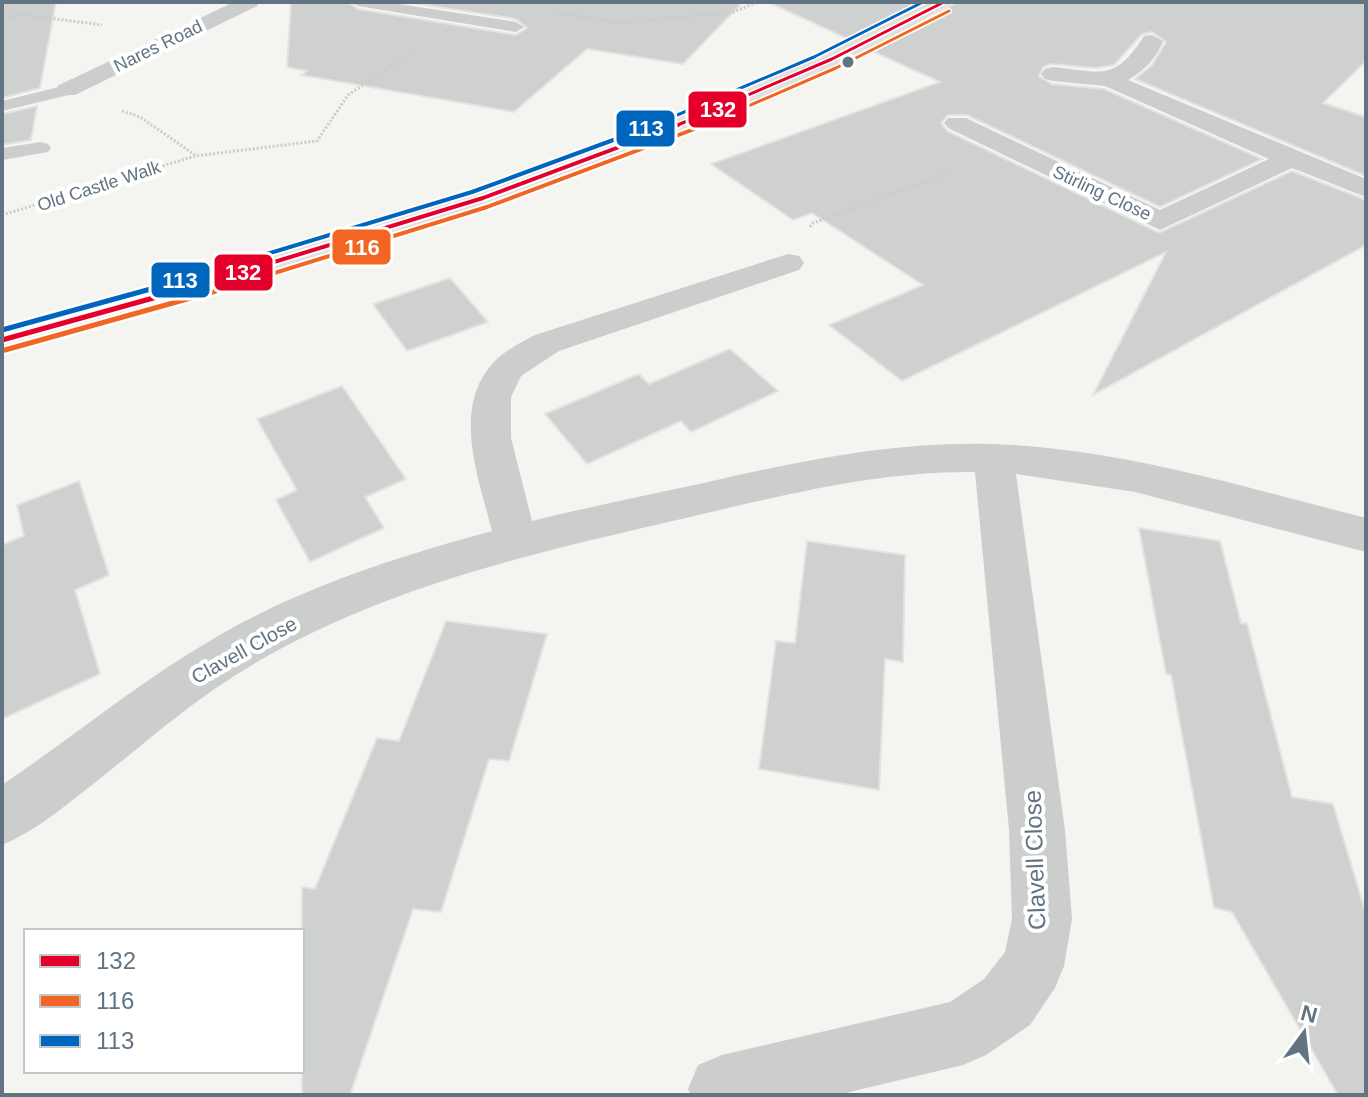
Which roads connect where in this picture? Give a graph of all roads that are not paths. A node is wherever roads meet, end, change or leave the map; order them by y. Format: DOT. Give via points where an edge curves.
graph roads {
  1 [pos="250,2"];
  2 [pos="358,2"];
  3 [pos="446,2"];
  4 [pos="944,2"];
  5 [pos="429,13"];
  6 [pos="516,27"];
  7 [pos="1152,41"];
  8 [pos="1053,74"];
  9 [pos="1110,80"];
  10 [pos="67,90"];
  11 [pos="2,106"];
  12 [pos="957,123"];
  13 [pos="41,148"];
  14 [pos="2,154"];
  15 [pos="1290,159"];
  16 [pos="1366,189"];
  17 [pos="788,263"];
  18 [pos="2,340"];
  19 [pos="994,458"];
  20 [pos="1366,535"];
  21 [pos="517,542"];
  22 [pos="2,817"];
  23 [pos="722,1089"];
  1 -- 10 [label="street, Nares Road"];
  2 -- 5 [label="lane"];
  3 -- 5 [label="lane"];
  4 -- 18 [label="street" via="771,90 565,171 412,222"];
  5 -- 6 [label="lane"];
  7 -- 9 [label="street" via="1141,62"];
  8 -- 9 [label="street"];
  9 -- 15 [label="street"];
  10 -- 11 [label="lane"];
  12 -- 15 [label="street, Stirling Close" via="1160,221"];
  13 -- 14 [label="lane"];
  15 -- 16 [label="street"];
  17 -- 21 [label="street" via="547,343 500,378 488,423"];
  19 -- 20 [label="street, Clavell Close" via="1111,473"];
  19 -- 21 [label="street, Clavell Close" via="858,464"];
  19 -- 23 [label="street, Clavell Close" via="1037,830 1042,919 1033,966 1007,1002 963,1032"];
  21 -- 22 [label="street, Clavell Close" via="405,576 236,650 156,702"];
}
